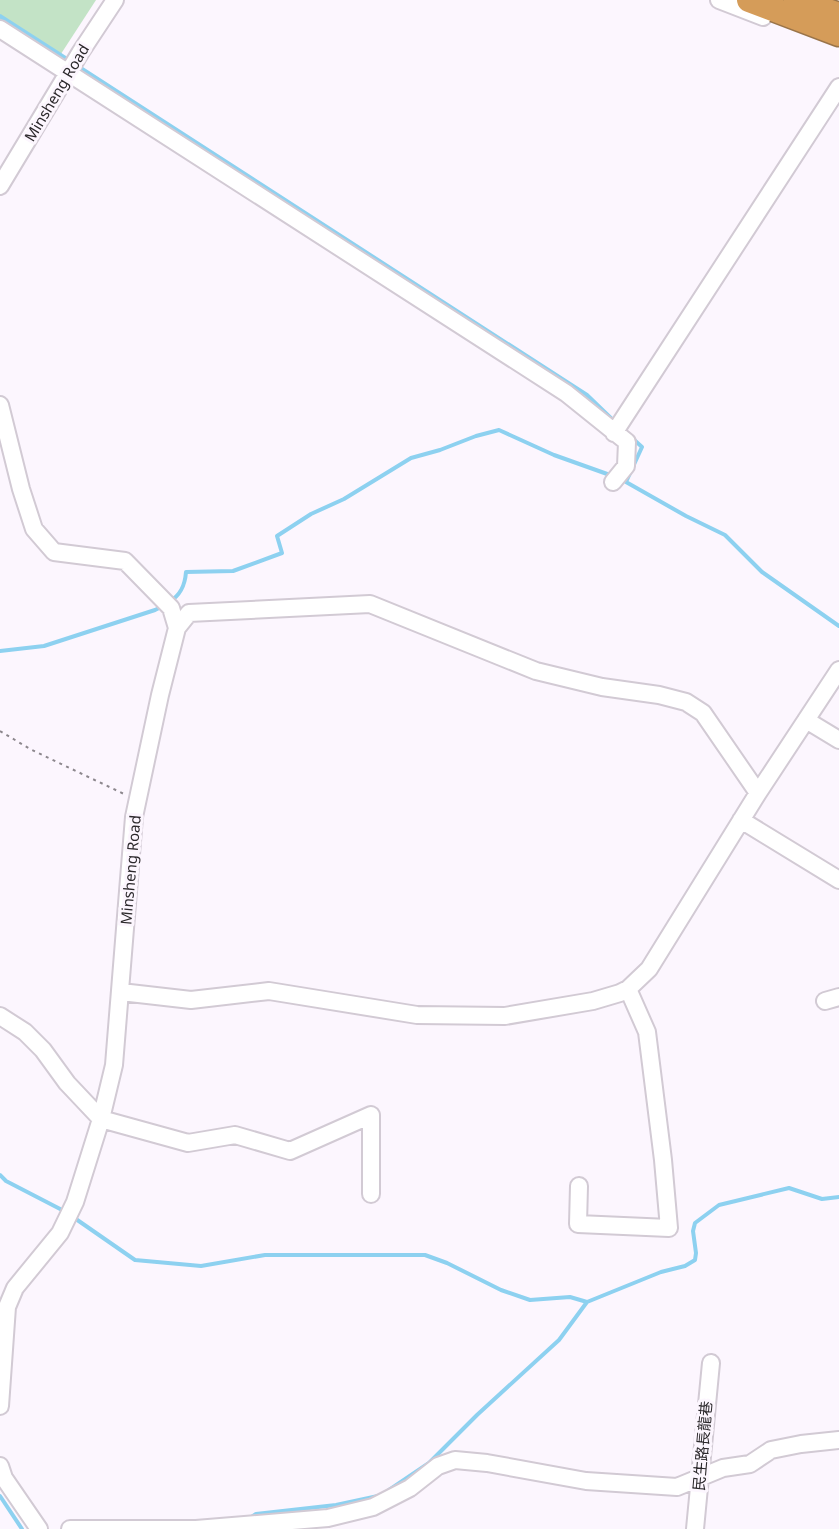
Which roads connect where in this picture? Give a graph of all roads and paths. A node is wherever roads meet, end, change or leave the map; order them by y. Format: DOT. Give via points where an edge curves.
graph roads {
  1 [pos="115,0"];
  2 [pos="718,0"];
  3 [pos="749,0"];
  4 [pos="796,0"];
  5 [pos="839,15"];
  6 [pos="0,29"];
  7 [pos="839,34"];
  8 [pos="839,46"];
  9 [pos="69,74"];
  10 [pos="839,87"];
  11 [pos="0,186"];
  12 [pos="0,405"];
  13 [pos="614,433"];
  14 [pos="614,482"];
  15 [pos="177,628"];
  16 [pos="839,670"];
  17 [pos="806,720"];
  18 [pos="0,731"];
  19 [pos="839,740"];
  20 [pos="758,793"];
  21 [pos="138,800"];
  22 [pos="741,820"];
  23 [pos="839,880"];
  24 [pos="628,989"];
  25 [pos="121,992"];
  26 [pos="0,1016"];
  27 [pos="101,1119"];
  28 [pos="579,1186"];
  29 [pos="371,1194"];
  30 [pos="711,1364"];
  31 [pos="0,1406"];
  32 [pos="839,1440"];
  33 [pos="0,1467"];
  34 [pos="701,1476"];
  35 [pos="39,1529"];
  36 [pos="70,1529"];
  37 [pos="695,1529"];
  1 -- 9 [label="street, Minsheng Road"];
  2 -- 8 [label="street"];
  3 -- 7 [label="highway"];
  4 -- 5 [label="highway"];
  6 -- 9 [label="street"];
  9 -- 11 [label="street, Minsheng Road"];
  9 -- 13 [label="street" via="566,393"];
  10 -- 13 [label="street"];
  12 -- 15 [label="street" via="33,529 54,552 124,561 171,608"];
  13 -- 14 [label="street" via="627,442 626,466"];
  15 -- 20 [label="street" via="189,613 370,604 536,671 686,702 703,713"];
  15 -- 21 [label="street, Minsheng Road"];
  16 -- 17 [label="street"];
  17 -- 19 [label="street"];
  17 -- 20 [label="street"];
  18 -- 21 [label="path"];
  20 -- 22 [label="street"];
  21 -- 25 [label="street, Minsheng Road"];
  22 -- 23 [label="street"];
  22 -- 24 [label="street" via="649,969"];
  24 -- 25 [label="street" via="593,1001 505,1016 417,1015 269,991 191,1000"];
  24 -- 28 [label="street" via="647,1032 669,1228 578,1224"];
  25 -- 27 [label="street, Minsheng Road" via="114,1065"];
  26 -- 27 [label="street" via="43,1050"];
  27 -- 29 [label="street" via="188,1143 235,1135 290,1151 371,1114"];
  27 -- 31 [label="street, Minsheng Road" via="60,1233 15,1288 7,1307"];
  30 -- 34 [label="street, 民生路長龍巷"];
  32 -- 34 [label="street" via="771,1450 750,1464"];
  33 -- 35 [label="street"];
  34 -- 36 [label="street" via="677,1487 586,1480 455,1460 438,1466 410,1488 373,1507 328,1518 196,1528"];
  34 -- 37 [label="street, 民生路長龍巷"];
}
